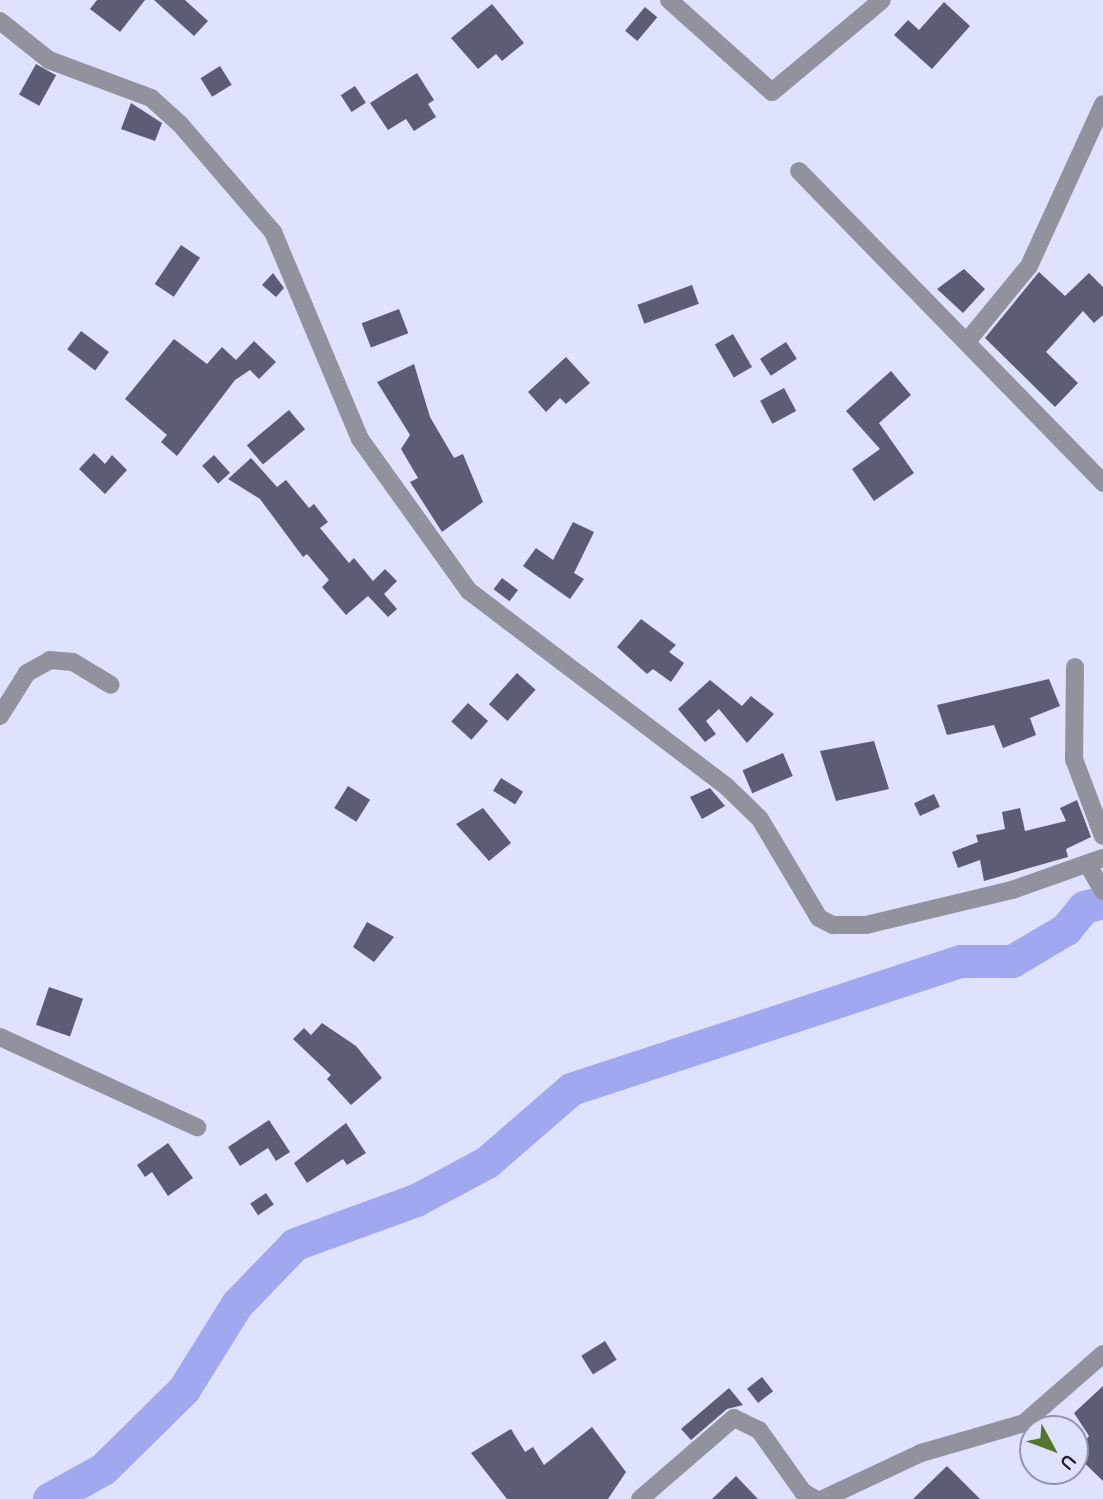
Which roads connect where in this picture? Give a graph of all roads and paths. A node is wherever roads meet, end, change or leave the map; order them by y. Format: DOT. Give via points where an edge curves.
graph roads {
  1 [pos="669,0"];
  2 [pos="882,0"];
  3 [pos="0,22"];
  4 [pos="1103,104"];
  5 [pos="799,171"];
  6 [pos="969,338"];
  7 [pos="1103,483"];
  8 [pos="1075,667"];
  9 [pos="111,685"];
  10 [pos="0,716"];
  11 [pos="1103,836"];
  12 [pos="1095,861"];
  13 [pos="1103,891"];
  14 [pos="0,1037"];
  15 [pos="197,1126"];
  16 [pos="1103,1354"];
  17 [pos="640,1499"];
  18 [pos="815,1499"];
  19 [pos="822,1499"];
  1 -- 2 [label="street" via="772,92"];
  3 -- 12 [label="street" via="49,60 151,99 180,124 273,232 360,439 469,591 726,786 760,819 819,918 833,925 866,925 1012,890"];
  4 -- 6 [label="street" via="1024,275"];
  5 -- 6 [label="street"];
  6 -- 7 [label="street"];
  8 -- 11 [label="street" via="1074,760"];
  9 -- 10 [label="street" via="73,662 50,660 27,673"];
  12 -- 13 [label="street"];
  14 -- 15 [label="street"];
  16 -- 19 [label="street" via="1024,1423 921,1453"];
  17 -- 18 [label="street" via="734,1418 759,1430 803,1492"];
}
